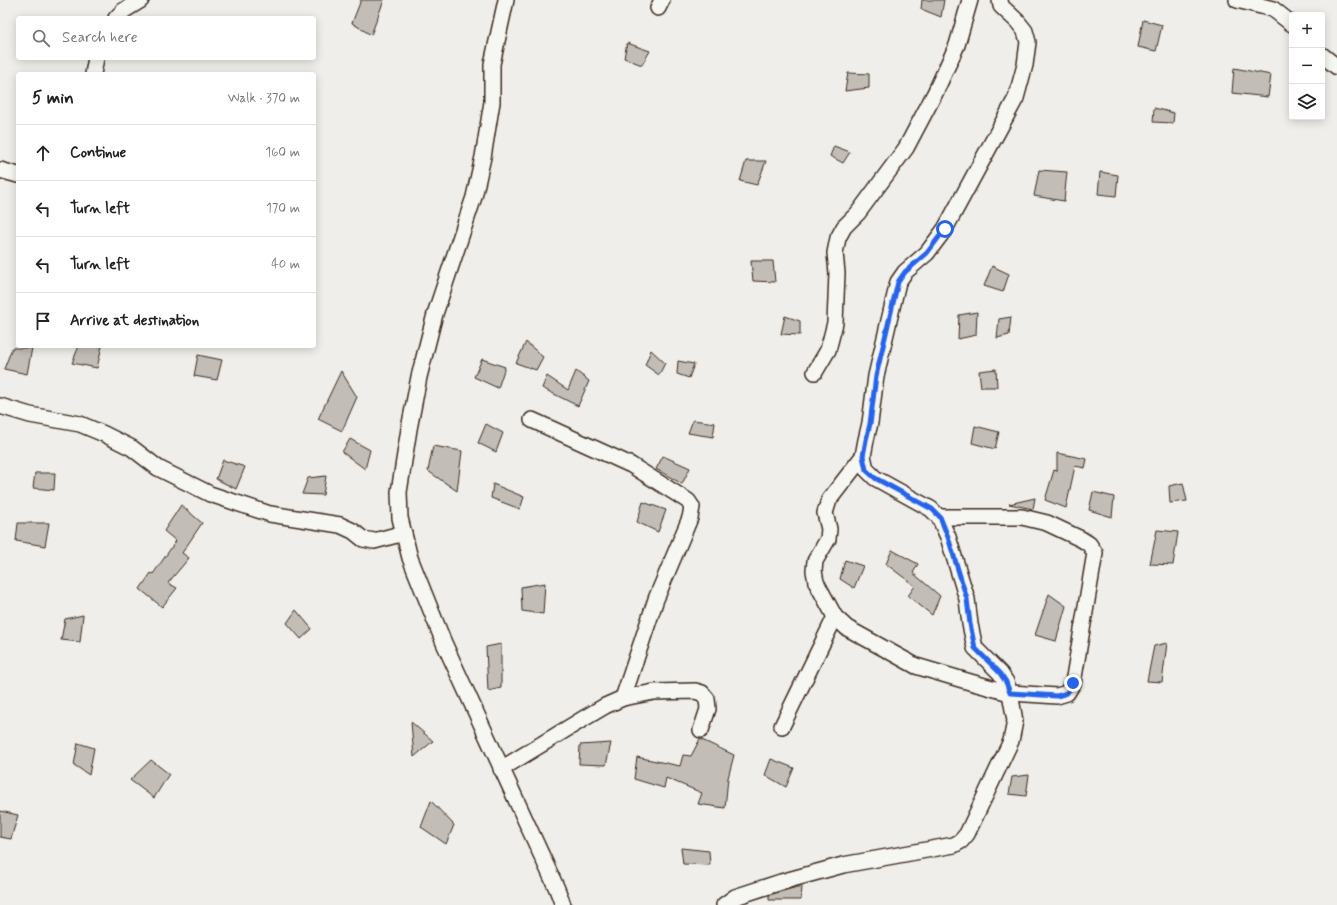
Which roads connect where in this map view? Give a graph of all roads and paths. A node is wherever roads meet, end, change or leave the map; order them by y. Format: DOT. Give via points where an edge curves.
graph roads {
  1 [pos="141,0"];
  2 [pos="506,0"];
  3 [pos="970,0"];
  4 [pos="1000,0"];
  5 [pos="1237,0"];
  6 [pos="118,16"];
  7 [pos="1289,22"];
  8 [pos="1325,57"];
  9 [pos="96,60"];
  10 [pos="1337,66"];
  11 [pos="93,72"];
  12 [pos="0,170"];
  13 [pos="16,174"];
  14 [pos="815,372"];
  15 [pos="0,406"];
  16 [pos="532,420"];
  17 [pos="863,456"];
  18 [pos="940,517"];
  19 [pos="404,533"];
  20 [pos="835,617"];
  21 [pos="1010,693"];
  22 [pos="623,698"];
  23 [pos="782,726"];
  24 [pos="701,730"];
  25 [pos="501,769"];
  26 [pos="563,905"];
  27 [pos="724,905"];
  1 -- 6 [label="street"];
  2 -- 19 [label="street" via="492,64 492,102 474,198 435,314 419,377 399,492 400,518"];
  3 -- 14 [label="street" via="957,45 906,148 838,238 835,253 835,323 828,350"];
  4 -- 17 [label="street" via="1002,6 1025,31 1028,42 1025,66 1016,98 945,229 927,253 905,272 898,282 876,376"];
  5 -- 7 [label="street" via="1273,9"];
  8 -- 10 [label="street"];
  9 -- 11 [label="street"];
  12 -- 13 [label="street"];
  15 -- 19 [label="street" via="30,415 80,424 132,448 158,468 210,494 270,514 340,525 374,541"];
  16 -- 22 [label="street" via="631,465 688,501 692,507 690,518 656,599"];
  17 -- 18 [label="street" via="866,470 875,478 932,509"];
  17 -- 20 [label="street" via="829,500 825,513 829,529 828,540 815,560 816,582"];
  18 -- 21 [label="street" via="967,599 975,648 1000,673"];
  18 -- 21 [label="street" via="1022,517 1047,523 1081,539 1089,544 1095,553 1073,683 1067,693 1057,696"];
  19 -- 25 [label="street" via="410,558 427,603"];
  20 -- 21 [label="street" via="847,628 916,666"];
  20 -- 23 [label="street"];
  21 -- 27 [label="street" via="1014,721 1011,741 967,834 961,841 954,845 843,865 735,897"];
  22 -- 24 [label="street" via="654,692 702,692 707,699 708,709"];
  22 -- 25 [label="street" via="605,706"];
  25 -- 26 [label="street"];
}
